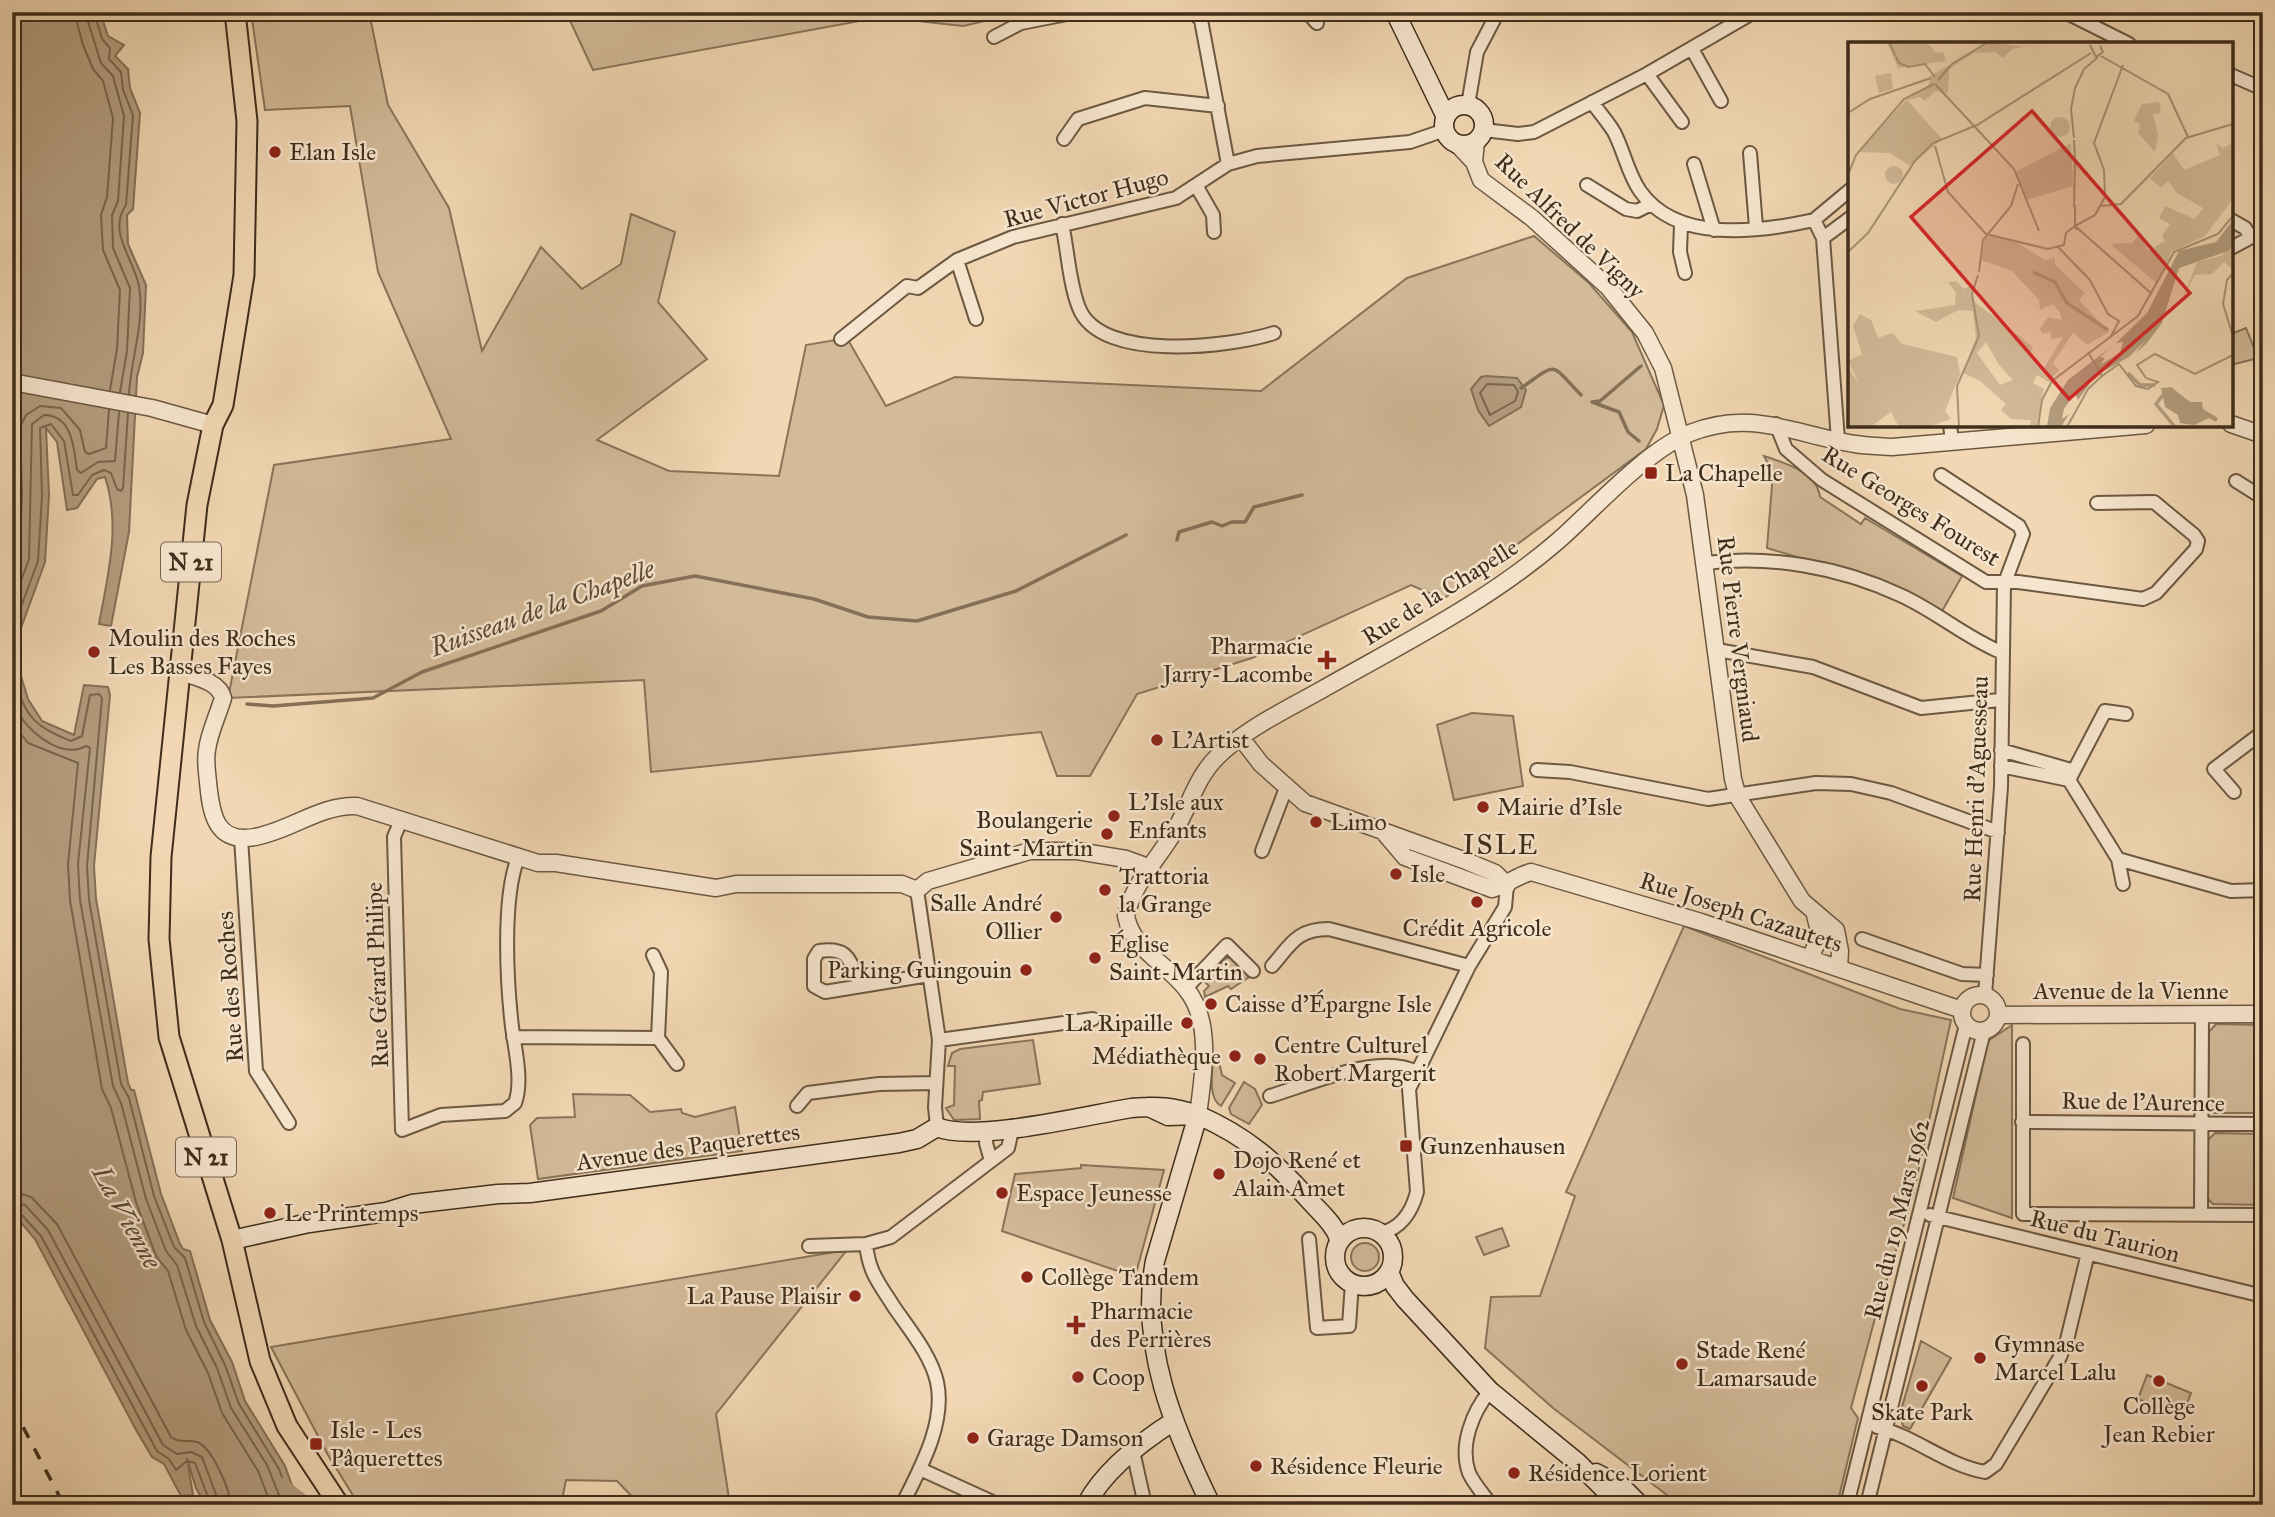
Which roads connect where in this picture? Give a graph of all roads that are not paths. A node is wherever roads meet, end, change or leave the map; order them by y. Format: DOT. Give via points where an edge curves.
graph roads {
  1 [pos="235,12"];
  2 [pos="1077,12"];
  3 [pos="1193,12"];
  4 [pos="1307,12"];
  5 [pos="1395,12"];
  6 [pos="1499,12"];
  7 [pos="1754,12"];
  8 [pos="2065,12"];
  9 [pos="1317,23"];
  10 [pos="994,37"];
  11 [pos="2125,42"];
  12 [pos="1692,49"];
  13 [pos="2263,70"];
  14 [pos="1647,74"];
  15 [pos="2233,76"];
  16 [pos="2259,86"];
  17 [pos="1721,101"];
  18 [pos="1592,102"];
  19 [pos="1218,106"];
  20 [pos="1453,115"];
  21 [pos="1682,122"];
  22 [pos="1480,135"];
  23 [pos="1064,139"];
  24 [pos="1457,144"];
  25 [pos="1750,153"];
  26 [pos="1474,162"];
  27 [pos="1228,164"];
  28 [pos="1694,164"];
  29 [pos="1587,184"];
  30 [pos="1197,187"];
  31 [pos="1848,192"];
  32 [pos="1651,204"];
  33 [pos="1848,219"];
  34 [pos="1814,220"];
  35 [pos="2233,221"];
  36 [pos="1062,224"];
  37 [pos="1681,224"];
  38 [pos="1756,227"];
  39 [pos="1714,230"];
  40 [pos="1214,232"];
  41 [pos="2257,234"];
  42 [pos="1823,237"];
  43 [pos="2233,247"];
  44 [pos="957,260"];
  45 [pos="1685,273"];
  46 [pos="976,319"];
  47 [pos="1274,333"];
  48 [pos="841,339"];
  49 [pos="12,382"];
  50 [pos="1776,424"];
  51 [pos="213,425"];
  52 [pos="2233,425"];
  53 [pos="2097,427"];
  54 [pos="1951,433"];
  55 [pos="2263,435"];
  56 [pos="1681,437"];
  57 [pos="1838,440"];
  58 [pos="1941,475"];
  59 [pos="2236,481"];
  60 [pos="2263,498"];
  61 [pos="2096,503"];
  62 [pos="1706,563"];
  63 [pos="2004,584"];
  64 [pos="1717,650"];
  65 [pos="2003,653"];
  66 [pos="180,672"];
  67 [pos="2000,700"];
  68 [pos="2126,714"];
  69 [pos="2263,732"];
  70 [pos="1241,738"];
  71 [pos="2001,750"];
  72 [pos="2001,766"];
  73 [pos="1537,770"];
  74 [pos="2070,775"];
  75 [pos="1286,788"];
  76 [pos="2234,792"];
  77 [pos="1738,797"];
  78 [pos="401,820"];
  79 [pos="1998,832"];
  80 [pos="241,838"];
  81 [pos="1262,851"];
  82 [pos="518,858"];
  83 [pos="2119,859"];
  84 [pos="1148,867"];
  85 [pos="2123,884"];
  86 [pos="1507,886"];
  87 [pos="917,890"];
  88 [pos="2263,890"];
  89 [pos="1815,915"];
  90 [pos="1862,939"];
  91 [pos="653,955"];
  92 [pos="1810,959"];
  93 [pos="1272,966"];
  94 [pos="1469,966"];
  95 [pos="1839,968"];
  96 [pos="1253,971"];
  97 [pos="929,975"];
  98 [pos="1987,975"];
  99 [pos="860,985"];
  100 [pos="1186,988"];
  101 [pos="1985,995"];
  102 [pos="2202,1014"];
  103 [pos="2263,1014"];
  104 [pos="1999,1015"];
  105 [pos="1964,1017"];
  106 [pos="1093,1019"];
  107 [pos="1984,1031"];
  108 [pos="513,1037"];
  109 [pos="658,1038"];
  110 [pos="939,1040"];
  111 [pos="2023,1044"];
  112 [pos="677,1064"];
  113 [pos="1416,1072"];
  114 [pos="936,1083"];
  115 [pos="1270,1096"];
  116 [pos="797,1106"];
  117 [pos="1198,1115"];
  118 [pos="2022,1122"];
  119 [pos="289,1123"];
  120 [pos="2201,1124"];
  121 [pos="2263,1125"];
  122 [pos="1013,1126"];
  123 [pos="936,1127"];
  124 [pos="987,1130"];
  125 [pos="991,1161"];
  126 [pos="1921,1213"];
  127 [pos="2201,1215"];
  128 [pos="2263,1215"];
  129 [pos="1938,1217"];
  130 [pos="1389,1235"];
  131 [pos="1346,1236"];
  132 [pos="1309,1239"];
  133 [pos="232,1240"];
  134 [pos="866,1244"];
  135 [pos="809,1246"];
  136 [pos="2088,1253"];
  137 [pos="1387,1280"];
  138 [pos="1352,1283"];
  139 [pos="2263,1296"];
  140 [pos="1490,1391"];
  141 [pos="1174,1421"];
  142 [pos="1867,1424"];
  143 [pos="1884,1429"];
  144 [pos="1133,1451"];
  145 [pos="1578,1462"];
  146 [pos="920,1469"];
  147 [pos="339,1505"];
  148 [pos="902,1505"];
  149 [pos="999,1505"];
  150 [pos="1086,1505"];
  151 [pos="1145,1505"];
  152 [pos="1211,1505"];
  153 [pos="1491,1505"];
  154 [pos="1625,1505"];
  155 [pos="1640,1505"];
  156 [pos="1847,1505"];
  157 [pos="1867,1505"];
  1 -- 51 [label="main road, N 21" via="247,121 244,275 223,405"];
  2 -- 10 [label="street" via="1021,23"];
  3 -- 19 [label="street" via="1201,20"];
  4 -- 9 [label="street"];
  5 -- 20 [label="main road" via="1428,83"];
  6 -- 20 [label="street" via="1477,52"];
  7 -- 12 [label="street"];
  8 -- 11 [label="street"];
  12 -- 14 [label="street"];
  12 -- 17 [label="street"];
  13 -- 16 [label="street"];
  14 -- 18 [label="street"];
  14 -- 21 [label="street"];
  15 -- 16 [label="street"];
  18 -- 22 [label="street" via="1534,132"];
  18 -- 32 [label="street" via="1614,133 1639,189"];
  19 -- 23 [label="street" via="1145,98 1078,119"];
  19 -- 27 [label="street"];
  20 -- 22 [label="main road" via="1483,117"];
  20 -- 24 [label="main road"];
  20 -- 27 [label="street, Rue Victor Hugo" via="1410,142 1257,156"];
  22 -- 24 [label="main road"];
  22 -- 26 [label="street, Rue Alfred de Vigny"];
  24 -- 26 [label="street, Rue Alfred de Vigny"];
  25 -- 38 [label="street"];
  26 -- 56 [label="street, Rue Alfred de Vigny" via="1481,180 1532,218 1608,287 1645,333 1663,368"];
  27 -- 30 [label="street, Rue Victor Hugo"];
  28 -- 39 [label="street"];
  29 -- 32 [label="street" via="1626,209 1637,212"];
  30 -- 36 [label="street, Rue Victor Hugo" via="1176,198"];
  30 -- 40 [label="street" via="1213,215"];
  31 -- 34 [label="street"];
  32 -- 37 [label="street"];
  33 -- 42 [label="street"];
  34 -- 38 [label="street"];
  34 -- 42 [label="street"];
  35 -- 41 [label="street"];
  36 -- 44 [label="street, Rue Victor Hugo" via="1013,237"];
  36 -- 47 [label="street" via="1080,310 1096,330 1119,341 1183,346 1249,341"];
  37 -- 39 [label="street"];
  37 -- 45 [label="street"];
  38 -- 39 [label="street"];
  41 -- 43 [label="street"];
  42 -- 57 [label="street"];
  44 -- 46 [label="street"];
  44 -- 48 [label="street, Rue Victor Hugo" via="918,288 907,286"];
  49 -- 51 [label="street" via="152,408"];
  50 -- 56 [label="street, Rue de la Chapelle" via="1732,423"];
  50 -- 57 [label="street, Rue de la Chapelle"];
  50 -- 63 [label="street, Rue Georges Fourest" via="1786,449 1822,480 1986,582"];
  51 -- 66 [label="main road, N 21" via="197,505"];
  52 -- 55 [label="street"];
  53 -- 54 [label="street, Rue de la Chapelle"];
  54 -- 57 [label="street, Rue de la Chapelle" via="1892,447"];
  56 -- 62 [label="street, Rue Pierre Vergniaud"];
  56 -- 70 [label="street, Rue de la Chapelle" via="1521,572"];
  58 -- 63 [label="street, Rue Henri d'Aguesseau" via="2019,526 2023,534"];
  59 -- 60 [label="street"];
  61 -- 63 [label="street, Rue Georges Fourest" via="2154,502 2194,535 2196,549 2156,593 2143,599"];
  62 -- 64 [label="street, Rue Pierre Vergniaud"];
  62 -- 65 [label="street" via="1735,560 1825,569 1899,594"];
  63 -- 65 [label="street, Rue Henri d'Aguesseau"];
  64 -- 67 [label="street" via="1813,667 1921,708"];
  64 -- 77 [label="street, Rue Pierre Vergniaud"];
  65 -- 67 [label="street, Rue Henri d'Aguesseau"];
  66 -- 80 [label="street" via="215,685 222,693 207,749 211,812 223,830"];
  66 -- 133 [label="main road, N 21" via="161,858 159,939 165,1010"];
  67 -- 71 [label="street, Rue Henri d'Aguesseau"];
  68 -- 74 [label="street" via="2105,711"];
  69 -- 76 [label="street" via="2214,769"];
  70 -- 75 [label="street, Rue Joseph Cazautets" via="1249,753"];
  70 -- 84 [label="street, Rue de la Chapelle" via="1200,777 1174,831"];
  71 -- 72 [label="street, Rue Henri d'Aguesseau"];
  71 -- 74 [label="street"];
  72 -- 74 [label="street"];
  72 -- 79 [label="street, Rue Henri d'Aguesseau"];
  73 -- 77 [label="street" via="1570,772 1708,799"];
  74 -- 83 [label="street"];
  75 -- 81 [label="street"];
  75 -- 86 [label="street, Rue Joseph Cazautets" via="1305,803 1382,830 1405,856 1492,889"];
  77 -- 79 [label="street" via="1816,783 1851,784 1891,793"];
  77 -- 89 [label="street, Rue Pierre Vergniaud"];
  78 -- 80 [label="street" via="374,808 340,805 270,833"];
  78 -- 82 [label="street"];
  78 -- 108 [label="street, Rue Gérard Philipe" via="394,837 402,1130 441,1115 505,1111 517,1097"];
  79 -- 98 [label="street, Rue Henri d'Aguesseau"];
  80 -- 119 [label="street, Rue des Roches" via="256,1071"];
  82 -- 87 [label="street" via="716,888 736,884 902,884"];
  82 -- 108 [label="street" via="511,878 508,986"];
  83 -- 85 [label="street"];
  83 -- 88 [label="street" via="2231,891"];
  84 -- 87 [label="street" via="1077,851 1030,851 928,881"];
  84 -- 100 [label="street, Rue de la Chapelle" via="1129,902 1127,921 1133,936"];
  86 -- 92 [label="street, Rue Joseph Cazautets" via="1517,876 1531,872"];
  86 -- 94 [label="street" via="1506,907"];
  87 -- 97 [label="street"];
  89 -- 92 [label="street" via="1820,935"];
  89 -- 95 [label="street" via="1836,930"];
  90 -- 98 [label="street" via="1962,974"];
  91 -- 109 [label="street" via="661,972"];
  92 -- 95 [label="street, Rue Joseph Cazautets"];
  93 -- 94 [label="street" via="1298,936 1329,929"];
  94 -- 113 [label="street"];
  95 -- 105 [label="street, Rue Joseph Cazautets"];
  96 -- 100 [label="street" via="1227,945"];
  97 -- 99 [label="street"];
  97 -- 110 [label="street"];
  98 -- 101 [label="street, Rue Henri d'Aguesseau"];
  100 -- 117 [label="street" via="1196,1005 1204,1043"];
  101 -- 104 [label="street"];
  101 -- 105 [label="street" via="1971,998"];
  102 -- 103 [label="street, Avenue de la Vienne"];
  102 -- 104 [label="street, Avenue de la Vienne"];
  102 -- 120 [label="street"];
  104 -- 107 [label="street" via="1991,1029"];
  105 -- 107 [label="street" via="1974,1031"];
  105 -- 126 [label="street, Rue du 19 Mars 1962"];
  106 -- 110 [label="street"];
  107 -- 129 [label="street"];
  108 -- 109 [label="street"];
  109 -- 112 [label="street"];
  110 -- 114 [label="street"];
  111 -- 118 [label="street"];
  113 -- 115 [label="street" via="1392,1064 1369,1067"];
  113 -- 130 [label="street" via="1409,1089 1417,1192 1413,1206"];
  114 -- 116 [label="street" via="807,1093"];
  114 -- 123 [label="street"];
  117 -- 122 [label="main road" via="1168,1116 1149,1107"];
  117 -- 131 [label="main road" via="1267,1155"];
  117 -- 141 [label="main road" via="1150,1285 1154,1346"];
  118 -- 120 [label="street, Rue de l'Aurence"];
  118 -- 127 [label="street" via="2023,1214"];
  120 -- 121 [label="street, Rue de l'Aurence"];
  120 -- 127 [label="street"];
  122 -- 124 [label="main road"];
  122 -- 125 [label="street" via="1007,1148"];
  123 -- 124 [label="main road" via="948,1132"];
  123 -- 133 [label="main road, Avenue des Paquerettes" via="899,1143 530,1193 412,1204 386,1213"];
  124 -- 125 [label="street"];
  125 -- 134 [label="street" via="891,1237"];
  126 -- 129 [label="street, Rue du Taurion"];
  126 -- 142 [label="street, Rue du 19 Mars 1962"];
  127 -- 128 [label="street"];
  129 -- 136 [label="street, Rue du Taurion"];
  129 -- 143 [label="street"];
  130 -- 131 [label="main road" via="1362,1228"];
  130 -- 137 [label="main road" via="1393,1258"];
  131 -- 138 [label="main road" via="1336,1262"];
  132 -- 138 [label="street" via="1317,1328 1349,1326"];
  133 -- 147 [label="main road, N 21" via="260,1361 276,1401 310,1464"];
  134 -- 135 [label="street"];
  134 -- 146 [label="street" via="868,1266 929,1361 937,1382 939,1413"];
  136 -- 139 [label="street, Rue du Taurion"];
  136 -- 143 [label="street" via="2060,1357 1996,1464 1985,1472 1965,1469"];
  137 -- 138 [label="main road" via="1361,1286"];
  137 -- 140 [label="main road"];
  140 -- 145 [label="main road"];
  140 -- 153 [label="street" via="1469,1431 1466,1460"];
  141 -- 144 [label="main road"];
  141 -- 152 [label="main road"];
  142 -- 143 [label="street"];
  142 -- 156 [label="street, Rue du 19 Mars 1962"];
  143 -- 157 [label="street"];
  144 -- 150 [label="main road"];
  144 -- 151 [label="street"];
  145 -- 154 [label="main road"];
  145 -- 155 [label="main road" via="1620,1486"];
  146 -- 148 [label="street"];
  146 -- 149 [label="street"];
}
